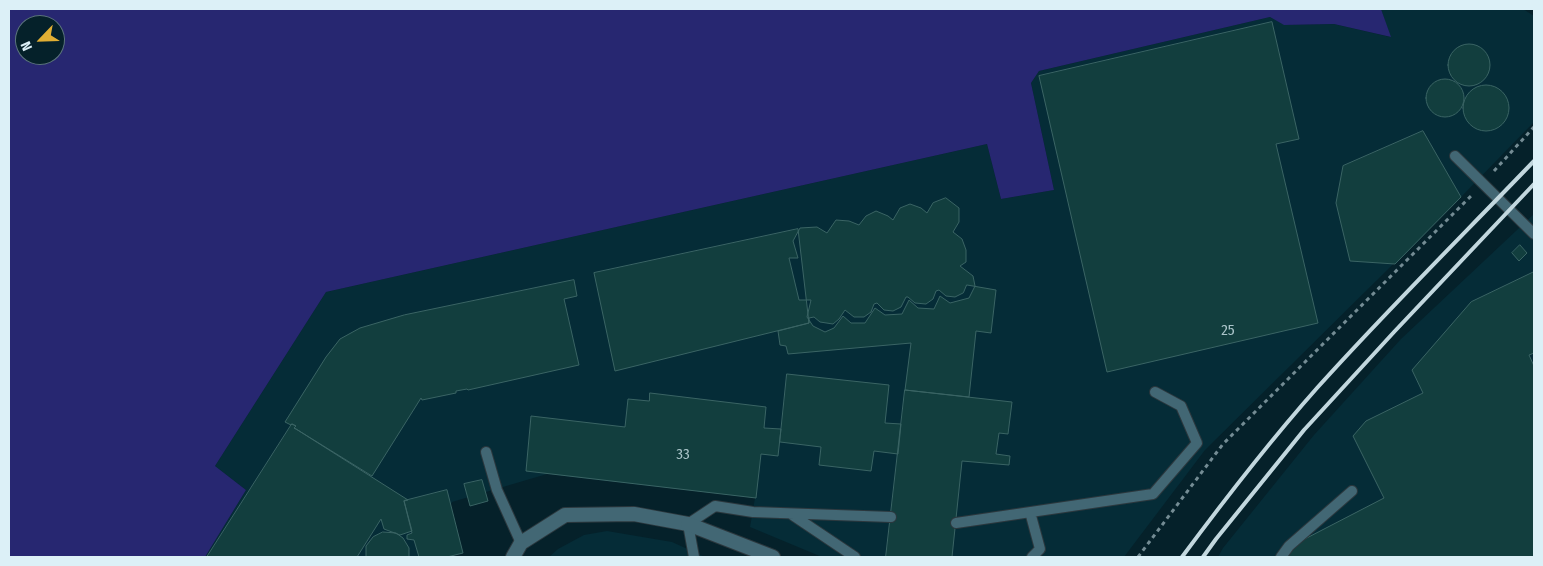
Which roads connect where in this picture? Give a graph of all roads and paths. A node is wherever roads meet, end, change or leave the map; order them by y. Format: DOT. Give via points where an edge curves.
graph roads {
  1 [pos="1534,127"];
  2 [pos="1454,156"];
  3 [pos="1490,175"];
  4 [pos="1477,189"];
  5 [pos="1534,234"];
  6 [pos="1155,392"];
  7 [pos="486,452"];
  8 [pos="1352,491"];
  9 [pos="1030,512"];
  10 [pos="791,514"];
  11 [pos="891,517"];
  12 [pos="956,523"];
  13 [pos="688,524"];
  14 [pos="521,543"];
  15 [pos="513,557"];
  16 [pos="694,557"];
  17 [pos="773,557"];
  18 [pos="854,557"];
  19 [pos="1032,557"];
  20 [pos="1138,557"];
  21 [pos="1280,557"];
  1 -- 3 [label="path"];
  2 -- 5 [label="lane"];
  4 -- 20 [label="path" via="1223,444"];
  6 -- 9 [label="lane" via="1181,406 1197,443 1153,494"];
  7 -- 14 [label="lane" via="497,490"];
  8 -- 21 [label="lane"];
  9 -- 12 [label="lane"];
  9 -- 19 [label="lane" via="1040,549"];
  10 -- 11 [label="lane"];
  10 -- 13 [label="lane" via="715,506"];
  10 -- 18 [label="lane"];
  13 -- 14 [label="street" via="634,514 565,515"];
  13 -- 16 [label="lane"];
  13 -- 17 [label="street"];
  14 -- 15 [label="street"];
}
